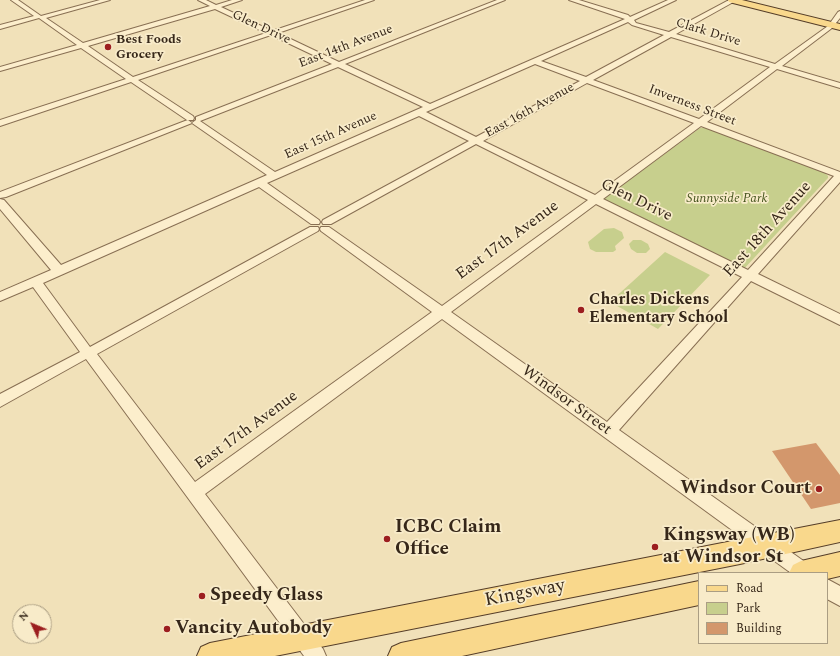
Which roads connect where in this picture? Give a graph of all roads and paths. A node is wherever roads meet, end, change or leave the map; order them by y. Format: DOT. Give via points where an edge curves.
graph roads {
  1 [pos="14,0"];
  2 [pos="107,0"];
  3 [pos="201,0"];
  4 [pos="239,0"];
  5 [pos="371,0"];
  6 [pos="502,0"];
  7 [pos="572,0"];
  8 [pos="673,0"];
  9 [pos="733,0"];
  10 [pos="745,0"];
  11 [pos="215,7"];
  12 [pos="840,13"];
  13 [pos="40,17"];
  14 [pos="628,19"];
  15 [pos="836,25"];
  16 [pos="0,27"];
  17 [pos="271,33"];
  18 [pos="670,35"];
  19 [pos="82,45"];
  20 [pos="535,61"];
  21 [pos="337,64"];
  22 [pos="776,66"];
  23 [pos="0,69"];
  24 [pos="132,79"];
  25 [pos="586,80"];
  26 [pos="840,86"];
  27 [pos="430,107"];
  28 [pos="418,112"];
  29 [pos="193,121"];
  30 [pos="699,122"];
  31 [pos="0,123"];
  32 [pos="476,141"];
  33 [pos="275,176"];
  34 [pos="840,176"];
  35 [pos="260,182"];
  36 [pos="1,198"];
  37 [pos="594,199"];
  38 [pos="320,226"];
  39 [pos="59,271"];
  40 [pos="750,276"];
  41 [pos="35,281"];
  42 [pos="0,297"];
  43 [pos="441,312"];
  44 [pos="840,320"];
  45 [pos="88,353"];
  46 [pos="0,401"];
  47 [pos="608,432"];
  48 [pos="194,492"];
  49 [pos="840,531"];
  50 [pos="769,546"];
  51 [pos="840,564"];
  52 [pos="803,572"];
  53 [pos="808,572"];
  54 [pos="828,589"];
  55 [pos="698,593"];
  56 [pos="840,597"];
  57 [pos="309,647"];
  58 [pos="210,656"];
  59 [pos="401,656"];
  1 -- 13 [label="street"];
  2 -- 13 [label="street"];
  3 -- 11 [label="street, Glen Drive"];
  4 -- 11 [label="street"];
  5 -- 17 [label="street"];
  6 -- 21 [label="street, East 14th Avenue"];
  7 -- 14 [label="street, Clark Drive" via="624,15"];
  8 -- 14 [label="street, East 15th Avenue"];
  9 -- 15 [label="main road"];
  9 -- 18 [label="street, East 16th Avenue"];
  10 -- 15 [label="main road"];
  11 -- 17 [label="street, Glen Drive"];
  11 -- 19 [label="street"];
  12 -- 15 [label="street, East 17th Avenue"];
  13 -- 16 [label="street"];
  13 -- 19 [label="street"];
  14 -- 18 [label="street, Clark Drive" via="634,24"];
  14 -- 20 [label="street, East 15th Avenue"];
  15 -- 22 [label="street, East 17th Avenue"];
  17 -- 21 [label="street, Glen Drive"];
  17 -- 24 [label="street"];
  18 -- 22 [label="street, Clark Drive"];
  18 -- 25 [label="street, East 16th Avenue"];
  19 -- 23 [label="street"];
  19 -- 24 [label="street"];
  20 -- 25 [label="street, Inverness Street"];
  20 -- 27 [label="street, East 15th Avenue"];
  21 -- 27 [label="street, Glen Drive"];
  21 -- 29 [label="street, East 14th Avenue"];
  22 -- 26 [label="street, Clark Drive"];
  22 -- 30 [label="street, East 17th Avenue"];
  24 -- 29 [label="street"];
  24 -- 31 [label="street"];
  25 -- 30 [label="street, Inverness Street"];
  25 -- 32 [label="street, East 16th Avenue"];
  27 -- 28 [label="street, East 15th Avenue"];
  28 -- 32 [label="street, Glen Drive"];
  28 -- 33 [label="street, East 15th Avenue"];
  29 -- 33 [label="street"];
  29 -- 36 [label="street, East 14th Avenue"];
  30 -- 34 [label="street, Inverness Street"];
  30 -- 37 [label="street, East 17th Avenue"];
  32 -- 37 [label="street, Glen Drive"];
  32 -- 38 [label="street, East 16th Avenue"];
  33 -- 35 [label="street, East 15th Avenue"];
  34 -- 40 [label="street, East 18th Avenue"];
  35 -- 38 [label="street, Windsor Street"];
  35 -- 39 [label="street, East 15th Avenue"];
  36 -- 39 [label="street"];
  37 -- 40 [label="street, Glen Drive"];
  37 -- 43 [label="street, East 17th Avenue"];
  38 -- 43 [label="street, Windsor Street"];
  38 -- 45 [label="street, East 16th Avenue"];
  39 -- 41 [label="street, East 15th Avenue"];
  40 -- 44 [label="street, Glen Drive"];
  40 -- 47 [label="street, East 18th Avenue"];
  41 -- 42 [label="street, East 15th Avenue"];
  41 -- 45 [label="street"];
  43 -- 47 [label="street, Windsor Street"];
  43 -- 48 [label="street, East 17th Avenue"];
  45 -- 46 [label="street, East 16th Avenue"];
  45 -- 48 [label="street"];
  47 -- 50 [label="street, Windsor Street"];
  48 -- 57 [label="street"];
  49 -- 50 [label="main road, Kingsway"];
  50 -- 52 [label="street, Windsor Street"];
  50 -- 57 [label="main road, Kingsway"];
  51 -- 53 [label="main road"];
  54 -- 56 [label="street"];
  55 -- 59 [label="main road, Kingsway"];
  57 -- 58 [label="main road, Kingsway"];
}
